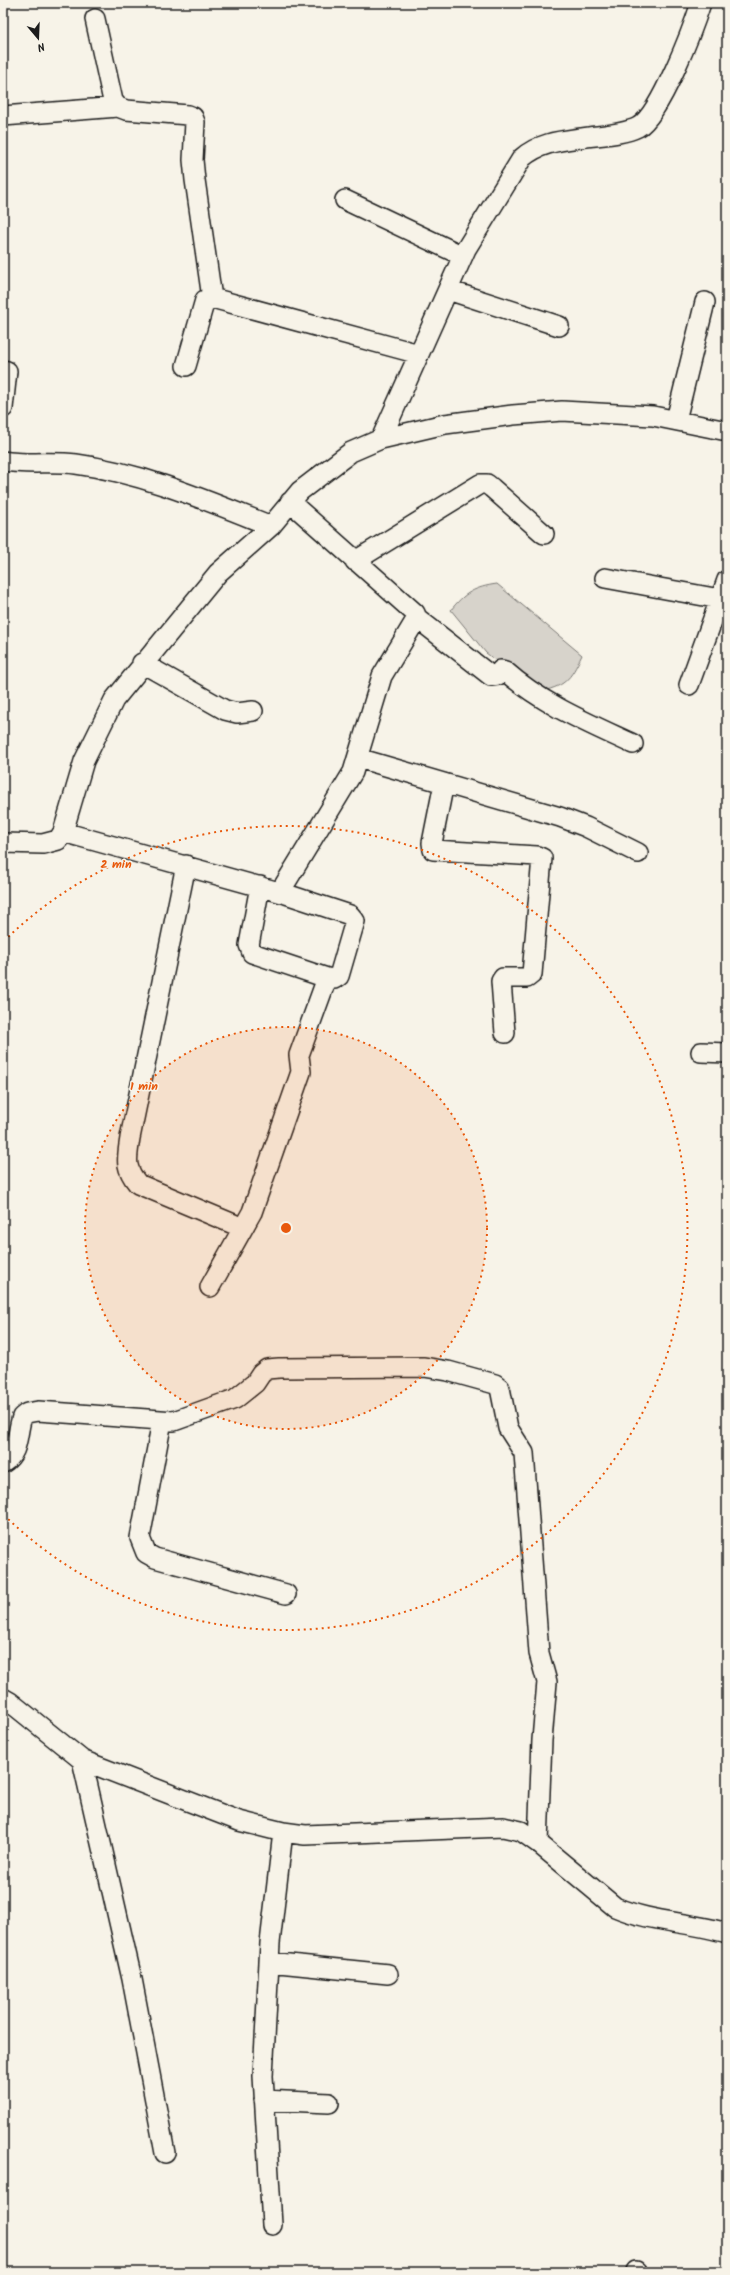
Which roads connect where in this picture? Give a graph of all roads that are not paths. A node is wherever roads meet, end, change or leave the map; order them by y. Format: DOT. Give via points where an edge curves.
graph roads {
  1 [pos="701,3"];
  2 [pos="95,19"];
  3 [pos="118,107"];
  4 [pos="3,116"];
  5 [pos="345,200"];
  6 [pos="463,256"];
  7 [pos="448,290"];
  8 [pos="212,298"];
  9 [pos="705,302"];
  10 [pos="559,326"];
  11 [pos="419,354"];
  12 [pos="186,366"];
  13 [pos="3,370"];
  14 [pos="3,408"];
  15 [pos="676,420"];
  16 [pos="727,431"];
  17 [pos="381,439"];
  18 [pos="3,462"];
  19 [pos="290,502"];
  20 [pos="271,526"];
  21 [pos="544,534"];
  22 [pos="355,560"];
  23 [pos="605,578"];
  24 [pos="727,580"];
  25 [pos="720,599"];
  26 [pos="417,618"];
  27 [pos="142,663"];
  28 [pos="689,685"];
  29 [pos="253,711"];
  30 [pos="633,744"];
  31 [pos="358,758"];
  32 [pos="444,783"];
  33 [pos="62,832"];
  34 [pos="3,843"];
  35 [pos="638,853"];
  36 [pos="186,865"];
  37 [pos="260,886"];
  38 [pos="280,892"];
  39 [pos="327,978"];
  40 [pos="505,1033"];
  41 [pos="701,1052"];
  42 [pos="727,1053"];
  43 [pos="243,1228"];
  44 [pos="210,1287"];
  45 [pos="162,1421"];
  46 [pos="3,1463"];
  47 [pos="286,1594"];
  48 [pos="3,1698"];
  49 [pos="82,1760"];
  50 [pos="282,1832"];
  51 [pos="538,1842"];
  52 [pos="727,1933"];
  53 [pos="269,1962"];
  54 [pos="388,1974"];
  55 [pos="264,2100"];
  56 [pos="328,2103"];
  57 [pos="165,2153"];
  58 [pos="272,2225"];
  1 -- 6 [label="street" via="691,33 655,108 646,121 625,131 548,143 532,149 522,158"];
  2 -- 3 [label="street" via="113,101"];
  3 -- 4 [label="street"];
  3 -- 8 [label="street" via="193,117 195,180"];
  5 -- 6 [label="street"];
  6 -- 7 [label="street"];
  7 -- 10 [label="street"];
  7 -- 11 [label="street"];
  8 -- 11 [label="street"];
  8 -- 12 [label="street" via="206,300"];
  9 -- 15 [label="street"];
  11 -- 17 [label="street"];
  13 -- 14 [label="street" via="7,371"];
  15 -- 16 [label="street"];
  15 -- 17 [label="street" via="653,416 562,411 445,424"];
  17 -- 19 [label="street" via="351,452 300,491"];
  18 -- 20 [label="street" via="77,464 123,474 212,503"];
  19 -- 20 [label="street"];
  19 -- 22 [label="street"];
  20 -- 27 [label="street" via="218,573"];
  21 -- 22 [label="street" via="487,484 480,484"];
  22 -- 26 [label="street" via="415,613"];
  23 -- 25 [label="street"];
  24 -- 25 [label="street"];
  25 -- 28 [label="street"];
  26 -- 30 [label="street" via="491,676 505,670 532,693 571,715"];
  26 -- 31 [label="street" via="382,676"];
  27 -- 29 [label="street" via="225,710 237,713"];
  27 -- 33 [label="street" via="114,700 84,761"];
  31 -- 32 [label="street"];
  31 -- 38 [label="street" via="348,781"];
  32 -- 35 [label="street" via="560,817"];
  32 -- 40 [label="street" via="432,842 433,850 542,858 532,974 527,978 503,978 501,981"];
  33 -- 34 [label="street" via="58,840 43,844"];
  33 -- 36 [label="street"];
  36 -- 37 [label="street"];
  36 -- 43 [label="street" via="130,1138 127,1164 130,1174 138,1184"];
  37 -- 38 [label="street"];
  37 -- 39 [label="street" via="249,945 252,953"];
  38 -- 39 [label="street" via="354,917 339,976 334,980"];
  39 -- 43 [label="street" via="299,1056 301,1072 252,1212"];
  41 -- 42 [label="street"];
  43 -- 44 [label="street"];
  45 -- 46 [label="street" via="38,1411 27,1413 22,1416 12,1457"];
  45 -- 47 [label="street" via="140,1538 146,1553 155,1558"];
  45 -- 51 [label="street" via="174,1421 235,1399 255,1383 267,1369 424,1367 448,1370 495,1384 500,1388 508,1428 524,1453 539,1654 547,1682"];
  48 -- 49 [label="street"];
  49 -- 50 [label="street" via="239,1821"];
  49 -- 57 [label="street" via="132,1979"];
  50 -- 51 [label="street" via="306,1835 503,1827 521,1831"];
  50 -- 53 [label="street"];
  51 -- 52 [label="street" via="615,1907 630,1914 708,1927"];
  53 -- 54 [label="street"];
  53 -- 55 [label="street" via="262,2076"];
  55 -- 56 [label="street"];
  55 -- 58 [label="street"];
}
